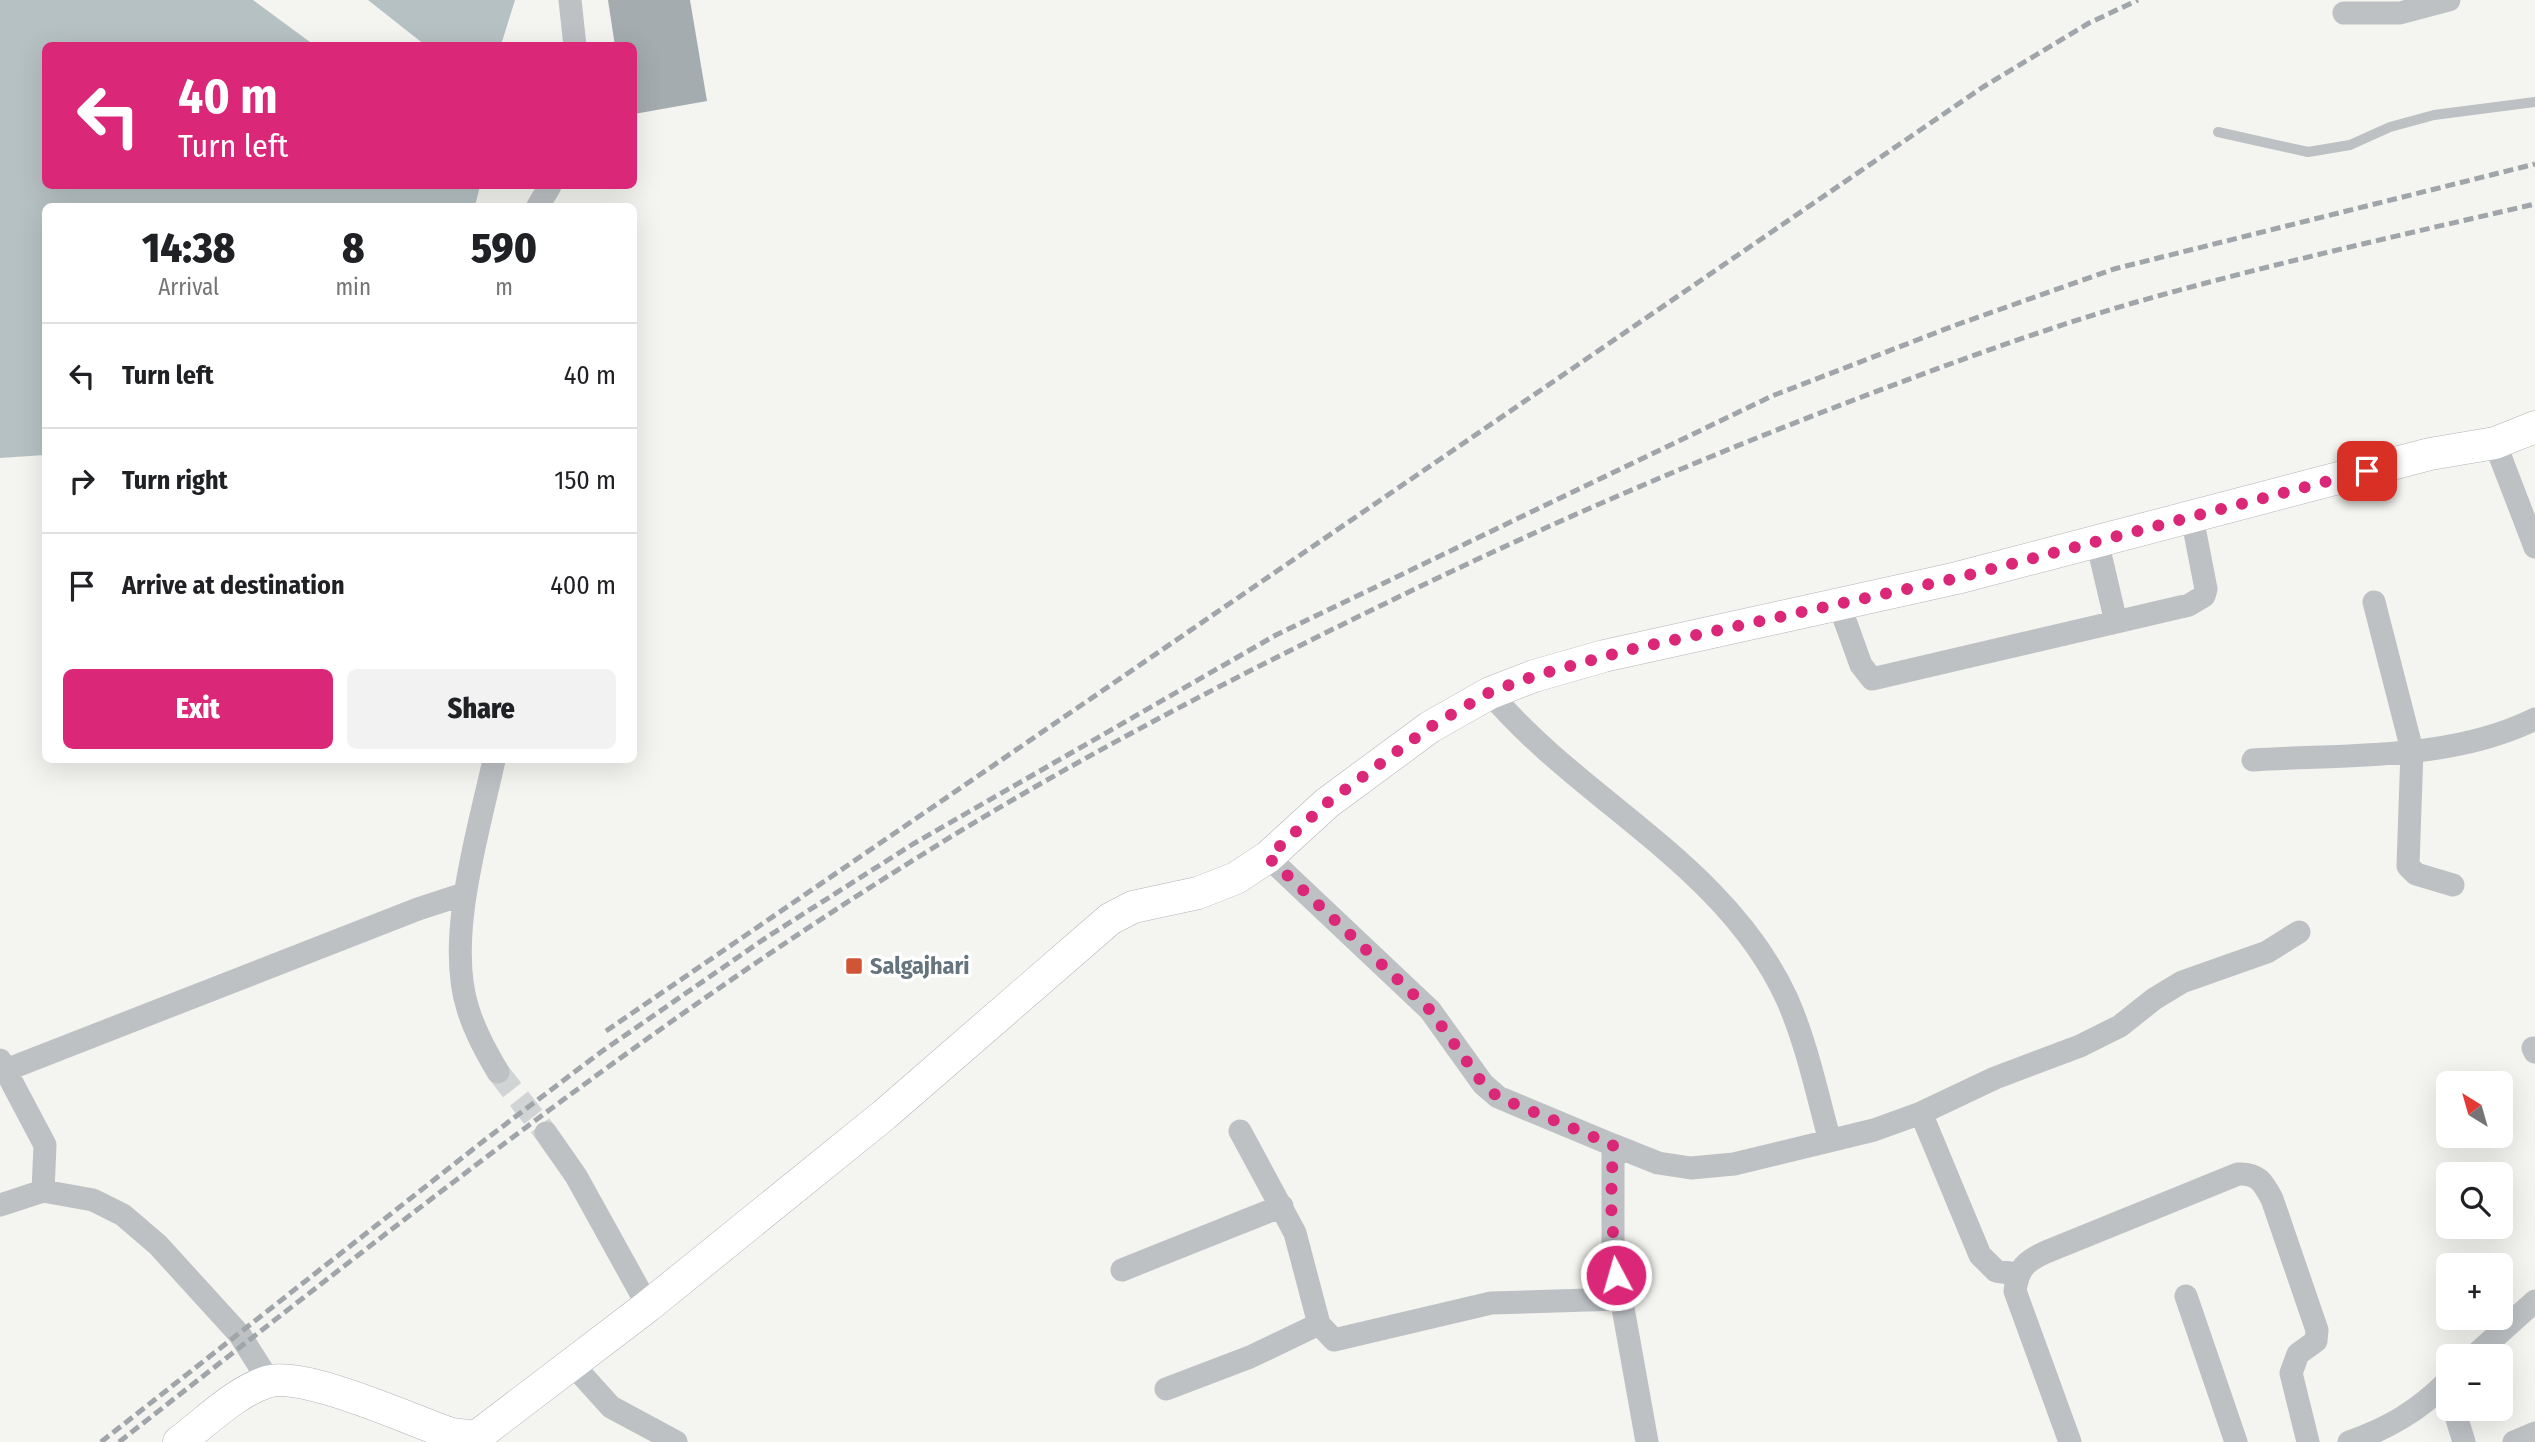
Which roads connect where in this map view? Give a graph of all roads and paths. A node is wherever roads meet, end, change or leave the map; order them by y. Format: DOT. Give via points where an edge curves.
graph roads {
  1 [pos="570,0"];
  2 [pos="2449,0"];
  3 [pos="2344,13"];
  4 [pos="575,42"];
  5 [pos="2535,102"];
  6 [pos="2218,132"];
  7 [pos="2535,427"];
  8 [pos="2495,443"];
  9 [pos="2192,517"];
  10 [pos="2097,541"];
  11 [pos="2535,547"];
  12 [pos="2374,602"];
  13 [pos="1839,604"];
  14 [pos="2116,622"];
  15 [pos="1490,692"];
  16 [pos="2535,719"];
  17 [pos="2412,750"];
  18 [pos="2253,760"];
  19 [pos="493,763"];
  20 [pos="1268,857"];
  21 [pos="2453,885"];
  22 [pos="464,894"];
  23 [pos="2299,932"];
  24 [pos="3,1065"];
  25 [pos="498,1072"];
  26 [pos="1921,1113"];
  27 [pos="1240,1131"];
  28 [pos="546,1133"];
  29 [pos="1830,1141"];
  30 [pos="1613,1145"];
  31 [pos="43,1191"];
  32 [pos="0,1205"];
  33 [pos="1282,1206"];
  34 [pos="1122,1270"];
  35 [pos="2017,1274"];
  36 [pos="2186,1296"];
  37 [pos="1620,1299"];
  38 [pos="2535,1301"];
  39 [pos="648,1306"];
  40 [pos="1319,1324"];
  41 [pos="2487,1344"];
  42 [pos="573,1365"];
  43 [pos="269,1381"];
  44 [pos="1166,1389"];
  45 [pos="2436,1396"];
  46 [pos="2458,1421"];
  47 [pos="2535,1433"];
  48 [pos="477,1439"];
  49 [pos="2067,1441"];
  50 [pos="179,1442"];
  51 [pos="676,1442"];
  52 [pos="1647,1442"];
  53 [pos="2236,1442"];
  54 [pos="2308,1442"];
  55 [pos="2349,1442"];
  56 [pos="2464,1442"];
  57 [pos="2514,1442"];
  1 -- 4 [label="street"];
  2 -- 3 [label="street" via="2400,13"];
  5 -- 6 [label="lane" via="2434,115 2350,145 2308,152"];
  7 -- 8 [label="main road"];
  8 -- 9 [label="main road" via="2430,454"];
  8 -- 11 [label="street"];
  9 -- 10 [label="main road"];
  9 -- 14 [label="street" via="2204,596 2189,605"];
  10 -- 13 [label="main road"];
  10 -- 14 [label="street"];
  12 -- 17 [label="street"];
  13 -- 14 [label="street" via="1861,665 1872,679"];
  13 -- 15 [label="main road" via="1604,656"];
  15 -- 20 [label="main road" via="1430,727 1327,803"];
  15 -- 29 [label="street" via="1547,753 1678,860 1761,955 1786,998"];
  16 -- 17 [label="street" via="2463,746"];
  17 -- 18 [label="street"];
  17 -- 21 [label="street" via="2408,866 2416,874"];
  19 -- 22 [label="street"];
  20 -- 30 [label="street" via="1430,1010 1483,1084 1498,1097"];
  20 -- 39 [label="main road" via="1236,878 1133,907 1110,919 884,1115"];
  22 -- 24 [label="street"];
  22 -- 25 [label="street" via="462,963 467,1007"];
  23 -- 26 [label="street" via="2267,952 2182,982 2120,1026 2080,1046 1995,1078"];
  24 -- 31 [label="street" via="45,1145"];
  26 -- 29 [label="street"];
  26 -- 35 [label="street" via="1980,1255 1996,1271"];
  27 -- 33 [label="street"];
  28 -- 39 [label="street" via="583,1188"];
  29 -- 30 [label="street" via="1734,1164 1691,1168 1658,1163"];
  30 -- 37 [label="street" via="1612,1240"];
  31 -- 32 [label="street"];
  31 -- 43 [label="street" via="93,1200 141,1230 240,1335"];
  33 -- 34 [label="street"];
  33 -- 40 [label="street" via="1295,1233"];
  35 -- 49 [label="street" via="2015,1291"];
  35 -- 54 [label="street" via="2027,1261 2046,1252 2238,1174 2251,1173 2262,1181 2272,1199 2317,1330 2316,1340 2298,1354 2291,1373"];
  36 -- 53 [label="street"];
  37 -- 40 [label="street" via="1491,1303 1344,1339 1334,1339"];
  37 -- 52 [label="street"];
  38 -- 41 [label="street"];
  39 -- 42 [label="main road"];
  40 -- 44 [label="street"];
  42 -- 48 [label="main road"];
  42 -- 51 [label="street" via="611,1407"];
  43 -- 48 [label="main road" via="300,1380"];
  43 -- 50 [label="main road" via="241,1395"];
  45 -- 55 [label="street" via="2389,1427"];
  46 -- 56 [label="street"];
  47 -- 57 [label="street"];
}
